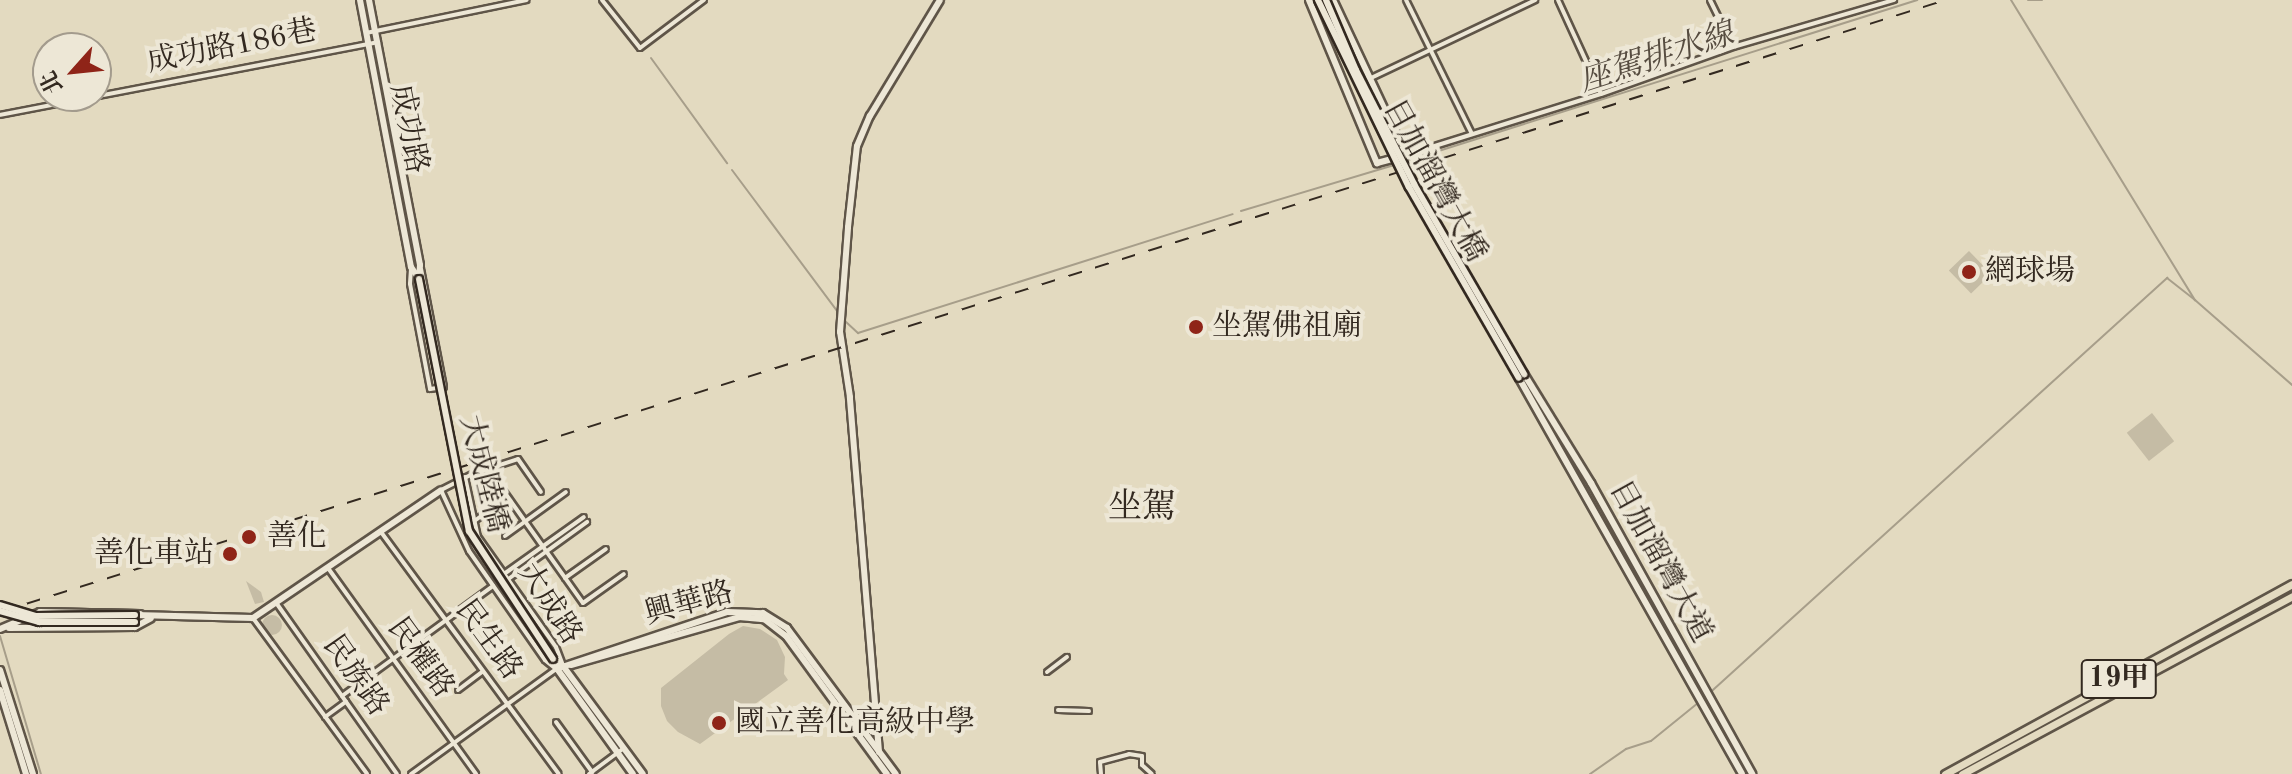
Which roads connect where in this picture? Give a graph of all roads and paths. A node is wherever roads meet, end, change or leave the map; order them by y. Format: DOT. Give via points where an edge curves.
graph roads {
  1 [pos="360,0"];
  2 [pos="369,0"];
  3 [pos="527,0"];
  4 [pos="602,0"];
  5 [pos="704,0"];
  6 [pos="940,0"];
  7 [pos="1309,0"];
  8 [pos="1318,0"];
  9 [pos="1326,0"];
  10 [pos="1333,0"];
  11 [pos="1406,0"];
  12 [pos="1535,0"];
  13 [pos="1558,0"];
  14 [pos="1710,0"];
  15 [pos="1870,0"];
  16 [pos="1894,0"];
  17 [pos="492,3"];
  18 [pos="1873,7"];
  19 [pos="376,32"];
  20 [pos="366,33"];
  21 [pos="378,42"];
  22 [pos="368,43"];
  23 [pos="1733,47"];
  24 [pos="1431,49"];
  25 [pos="1369,79"];
  26 [pos="1601,94"];
  27 [pos="0,115"];
  28 [pos="1472,134"];
  29 [pos="1406,155"];
  30 [pos="420,265"];
  31 [pos="411,267"];
  32 [pos="419,279"];
  33 [pos="1522,376"];
  34 [pos="488,469"];
  35 [pos="465,477"];
  36 [pos="441,490"];
  37 [pos="541,492"];
  38 [pos="566,492"];
  39 [pos="496,505"];
  40 [pos="585,520"];
  41 [pos="473,522"];
  42 [pos="524,522"];
  43 [pos="381,532"];
  44 [pos="505,536"];
  45 [pos="606,549"];
  46 [pos="544,550"];
  47 [pos="328,568"];
  48 [pos="624,574"];
  49 [pos="506,577"];
  50 [pos="565,578"];
  51 [pos="2292,584"];
  52 [pos="493,586"];
  53 [pos="2292,596"];
  54 [pos="277,604"];
  55 [pos="0,608"];
  56 [pos="151,618"];
  57 [pos="253,618"];
  58 [pos="25,619"];
  59 [pos="446,620"];
  60 [pos="29,627"];
  61 [pos="2,628"];
  62 [pos="1067,657"];
  63 [pos="392,658"];
  64 [pos="553,659"];
  65 [pos="560,667"];
  66 [pos="0,670"];
  67 [pos="483,671"];
  68 [pos="1047,672"];
  69 [pos="0,690"];
  70 [pos="458,690"];
  71 [pos="342,696"];
  72 [pos="1704,696"];
  73 [pos="346,702"];
  74 [pos="508,704"];
  75 [pos="1058,710"];
  76 [pos="1089,711"];
  77 [pos="325,717"];
  78 [pos="556,722"];
  79 [pos="454,744"];
  80 [pos="621,751"];
  81 [pos="879,752"];
  82 [pos="1142,765"];
  83 [pos="365,772"];
  84 [pos="591,773"];
  85 [pos="26,774"];
  86 [pos="33,774"];
  87 [pos="358,774"];
  88 [pos="397,774"];
  89 [pos="411,774"];
  90 [pos="476,774"];
  91 [pos="559,774"];
  92 [pos="633,774"];
  93 [pos="643,774"];
  94 [pos="887,774"];
  95 [pos="896,774"];
  96 [pos="1101,774"];
  97 [pos="1139,774"];
  98 [pos="1152,774"];
  99 [pos="1742,774"];
  100 [pos="1752,774"];
  101 [pos="1945,774"];
  102 [pos="1962,774"];
  1 -- 20 [label="street, 成功路"];
  2 -- 19 [label="street, 成功路"];
  3 -- 17 [label="street"];
  4 -- 5 [label="street" via="640,48"];
  6 -- 81 [label="street" via="857,146 848,227 840,332"];
  7 -- 29 [label="street" via="1377,163"];
  8 -- 33 [label="street, 目加溜灣大橋, bridge" via="1409,187"];
  9 -- 33 [label="street, 目加溜灣大橋, bridge" via="1414,184"];
  10 -- 25 [label="street"];
  11 -- 24 [label="street"];
  12 -- 24 [label="street"];
  13 -- 26 [label="street"];
  14 -- 23 [label="street"];
  15 -- 18 [label="street"];
  16 -- 18 [label="street"];
  17 -- 19 [label="street"];
  18 -- 23 [label="street"];
  19 -- 20 [label="street"];
  19 -- 21 [label="street, 成功路"];
  20 -- 22 [label="street, 成功路"];
  21 -- 22 [label="street, 成功路186巷"];
  21 -- 30 [label="street, 成功路"];
  22 -- 27 [label="street, 成功路186巷"];
  22 -- 31 [label="street, 成功路"];
  23 -- 26 [label="street"];
  24 -- 25 [label="street"];
  24 -- 28 [label="street"];
  25 -- 29 [label="street"];
  26 -- 28 [label="street"];
  28 -- 29 [label="street"];
  30 -- 31 [label="street, 成功路" via="444,387 430,389"];
  30 -- 32 [label="street, 成功路"];
  31 -- 32 [label="street, 成功路"];
  32 -- 64 [label="street, 大成陸橋, bridge" via="469,531"];
  33 -- 72 [label="street, 目加溜灣大道" via="1591,483"];
  34 -- 35 [label="street"];
  34 -- 37 [label="street" via="518,459"];
  34 -- 42 [label="street"];
  35 -- 36 [label="street"];
  35 -- 41 [label="street, 大成路"];
  36 -- 43 [label="street"];
  36 -- 52 [label="street, 大成路" via="463,540"];
  38 -- 42 [label="street"];
  39 -- 41 [label="street"];
  40 -- 46 [label="street"];
  41 -- 49 [label="street, 大成路"];
  42 -- 44 [label="street"];
  42 -- 46 [label="street"];
  43 -- 47 [label="street"];
  43 -- 59 [label="street, 民生路"];
  45 -- 50 [label="street"];
  46 -- 49 [label="street"];
  46 -- 50 [label="street"];
  47 -- 54 [label="street"];
  47 -- 63 [label="street, 民權路"];
  48 -- 50 [label="street" via="583,603"];
  49 -- 65 [label="street, 大成路" via="556,647"];
  51 -- 101 [label="main road, 19甲"];
  52 -- 59 [label="street"];
  52 -- 65 [label="street, 大成路" via="545,660"];
  53 -- 102 [label="main road, 19甲"];
  54 -- 57 [label="street"];
  54 -- 71 [label="street, 民族路"];
  55 -- 56 [label="street, bridge" via="39,622"];
  56 -- 57 [label="street"];
  56 -- 58 [label="street" via="134,611 40,612"];
  56 -- 60 [label="street" via="135,627"];
  57 -- 77 [label="street"];
  58 -- 60 [label="street"];
  58 -- 61 [label="street"];
  59 -- 63 [label="street"];
  59 -- 67 [label="street, 民生路"];
  60 -- 61 [label="street"];
  62 -- 68 [label="street"];
  63 -- 71 [label="street"];
  63 -- 79 [label="street, 民權路"];
  64 -- 65 [label="street, 大成路"];
  65 -- 74 [label="street"];
  65 -- 80 [label="street, 大成路"];
  65 -- 81 [label="street, 興華路" via="727,612 763,613 787,628"];
  65 -- 94 [label="street, 興華路" via="739,617 764,619 786,636"];
  66 -- 86 [label="street"];
  67 -- 70 [label="street"];
  67 -- 74 [label="street, 民生路"];
  69 -- 85 [label="street"];
  71 -- 73 [label="street, 民族路"];
  72 -- 99 [label="street, 目加溜灣大道"];
  72 -- 100 [label="street, 目加溜灣大道"];
  73 -- 77 [label="street"];
  73 -- 88 [label="street, 民族路"];
  74 -- 79 [label="street"];
  74 -- 91 [label="street, 民生路"];
  75 -- 76 [label="street"];
  77 -- 83 [label="street"];
  78 -- 84 [label="street"];
  79 -- 89 [label="street"];
  79 -- 90 [label="street, 民權路"];
  80 -- 84 [label="street"];
  80 -- 92 [label="street, 大成路"];
  80 -- 93 [label="street, 大成路"];
  81 -- 95 [label="street, 興華路"];
  82 -- 96 [label="street" via="1142,756 1129,754 1100,762"];
  82 -- 97 [label="street"];
  82 -- 98 [label="street"];
  83 -- 87 [label="street"];
}
